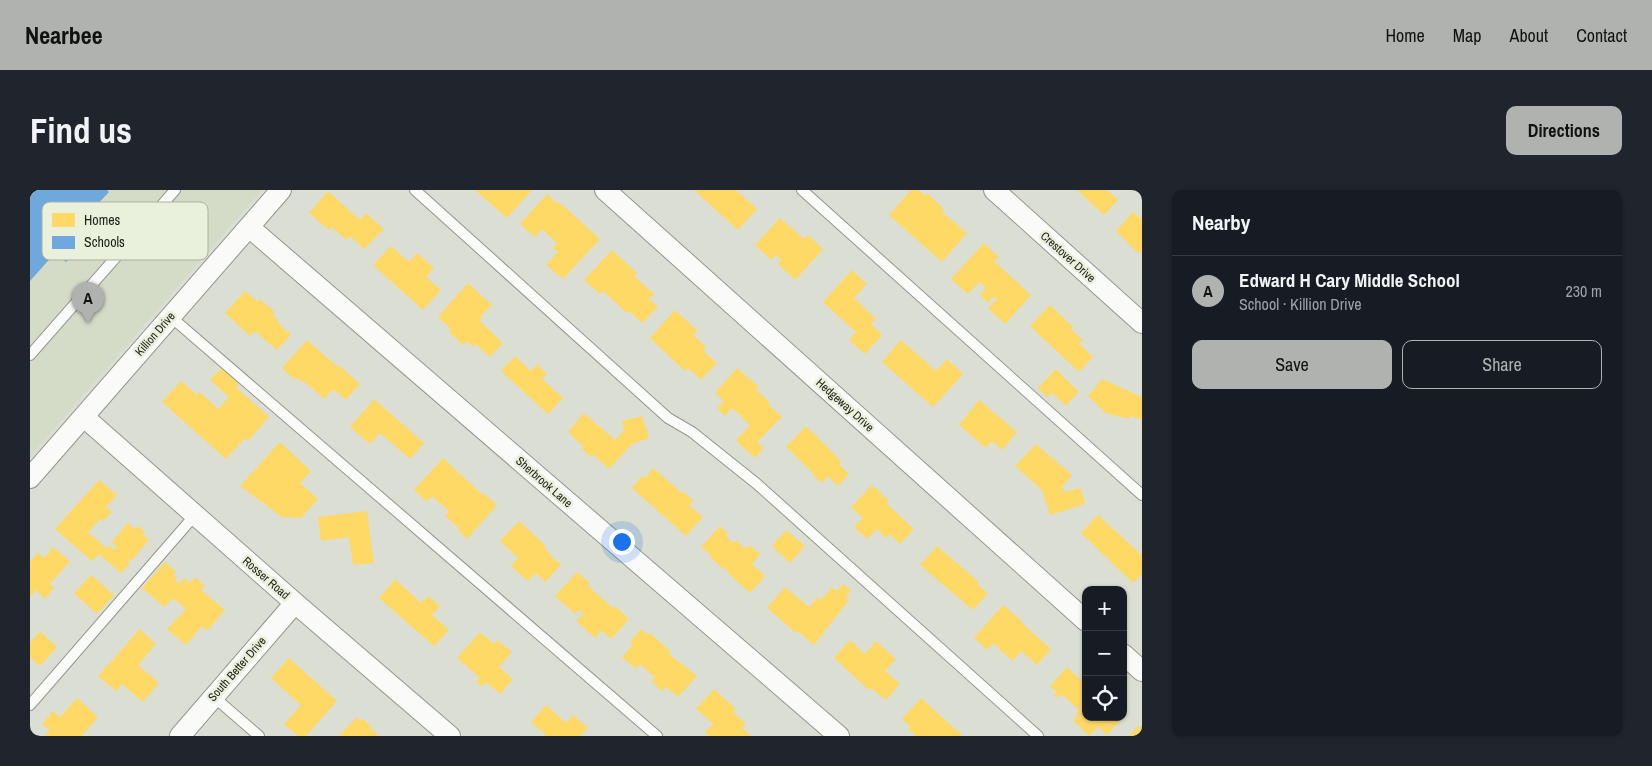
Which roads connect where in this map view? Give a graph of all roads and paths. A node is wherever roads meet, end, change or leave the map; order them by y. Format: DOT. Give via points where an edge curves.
graph roads {
  1 [pos="175,190"];
  2 [pos="280,190"];
  3 [pos="415,190"];
  4 [pos="605,190"];
  5 [pos="802,190"];
  6 [pos="994,190"];
  7 [pos="164,202"];
  8 [pos="249,227"];
  9 [pos="113,260"];
  10 [pos="171,317"];
  11 [pos="1142,323"];
  12 [pos="30,355"];
  13 [pos="84,417"];
  14 [pos="30,478"];
  15 [pos="1142,495"];
  16 [pos="195,515"];
  17 [pos="295,603"];
  18 [pos="1082,617"];
  19 [pos="1127,658"];
  20 [pos="1142,671"];
  21 [pos="214,697"];
  22 [pos="30,705"];
  23 [pos="180,736"];
  24 [pos="258,736"];
  25 [pos="450,736"];
  26 [pos="657,736"];
  27 [pos="839,736"];
  28 [pos="1038,736"];
  1 -- 7 [label="lane"];
  2 -- 8 [label="street, Killion Drive"];
  3 -- 28 [label="lane" via="668,418 692,432 757,484"];
  4 -- 18 [label="street, Hedgeway Drive"];
  5 -- 15 [label="lane"];
  6 -- 11 [label="street, Crestover Drive"];
  8 -- 10 [label="street, Killion Drive"];
  8 -- 27 [label="street, Sherbrook Lane"];
  9 -- 12 [label="lane"];
  10 -- 13 [label="street, Killion Drive"];
  10 -- 26 [label="lane"];
  13 -- 14 [label="street, Killion Drive"];
  13 -- 16 [label="street, Rosser Road"];
  16 -- 17 [label="street, Rosser Road"];
  16 -- 22 [label="lane"];
  17 -- 21 [label="street, South Better Drive"];
  17 -- 25 [label="street, Rosser Road"];
  19 -- 20 [label="street"];
  21 -- 23 [label="street, South Better Drive"];
  21 -- 24 [label="lane"];
}
